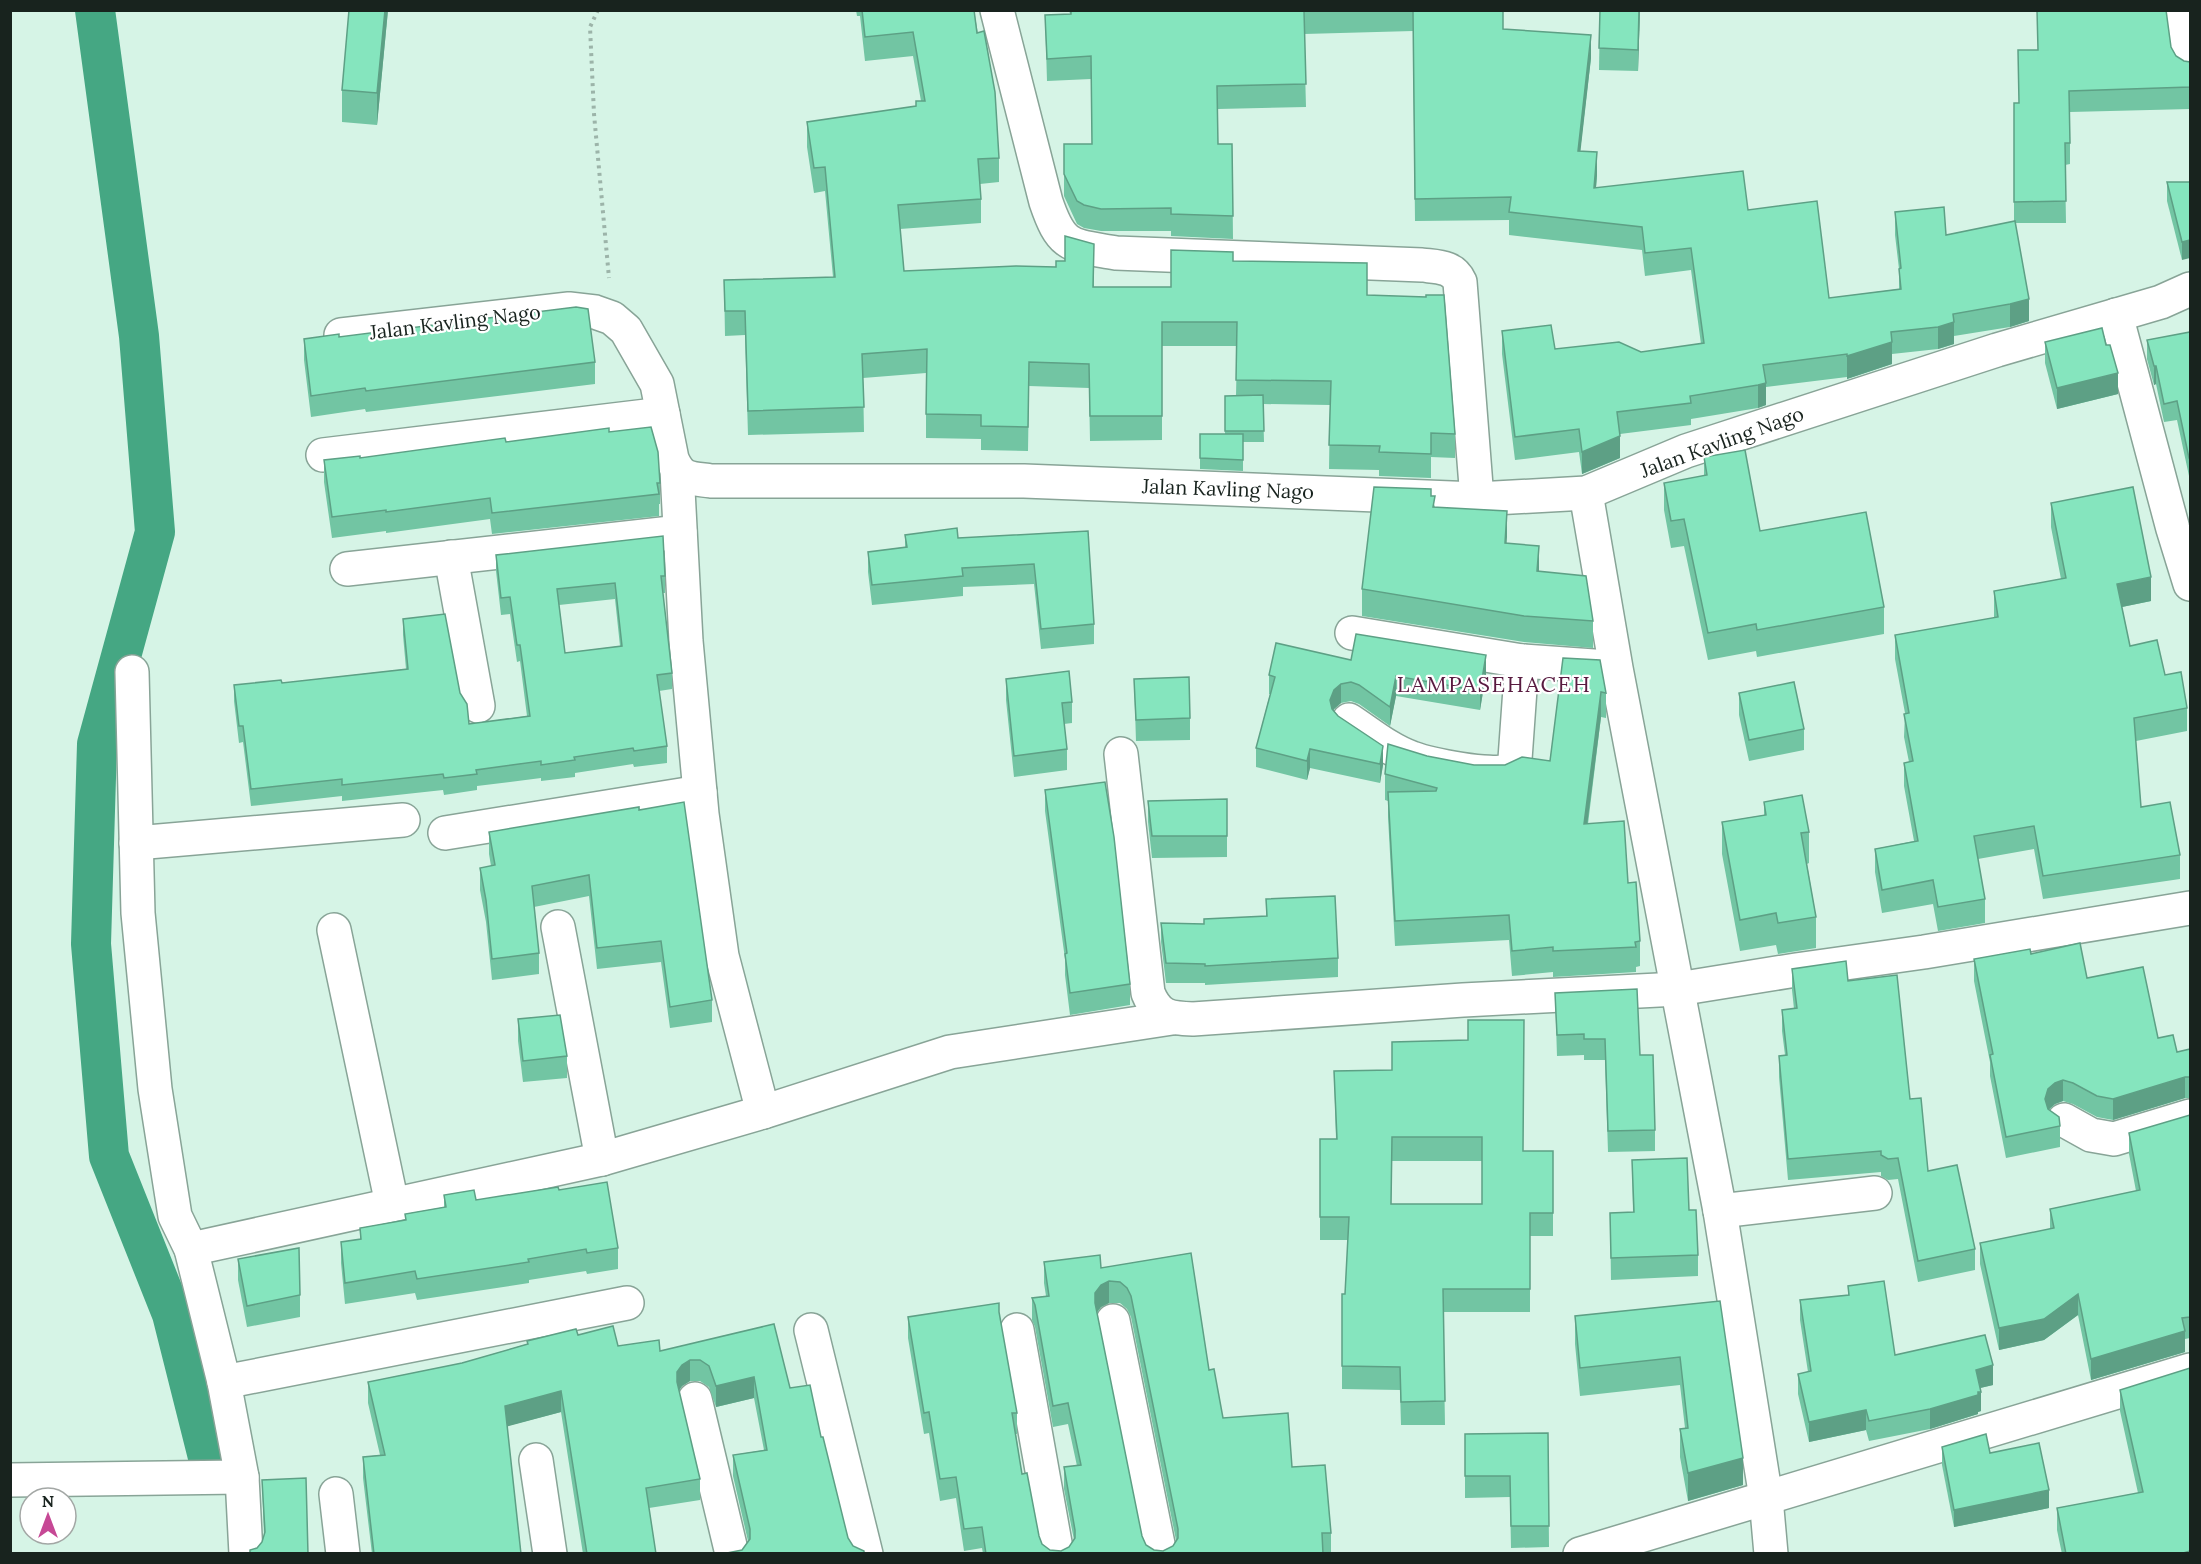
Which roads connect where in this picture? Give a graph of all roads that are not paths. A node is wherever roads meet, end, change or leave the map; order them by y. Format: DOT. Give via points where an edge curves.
graph roads {
  1 [pos="997,10"];
  2 [pos="2181,10"];
  3 [pos="2190,65"];
  4 [pos="2190,289"];
  5 [pos="2116,315"];
  6 [pos="341,335"];
  7 [pos="663,414"];
  8 [pos="323,455"];
  9 [pos="677,471"];
  10 [pos="1586,493"];
  11 [pos="1477,499"];
  12 [pos="680,532"];
  13 [pos="451,557"];
  14 [pos="347,569"];
  15 [pos="2190,584"];
  16 [pos="1352,633"];
  17 [pos="1522,661"];
  18 [pos="1616,668"];
  19 [pos="132,672"];
  20 [pos="478,706"];
  21 [pos="1349,720"];
  22 [pos="1121,754"];
  23 [pos="700,792"];
  24 [pos="402,820"];
  25 [pos="445,833"];
  26 [pos="136,843"];
  27 [pos="2190,907"];
  28 [pos="558,927"];
  29 [pos="334,930"];
  30 [pos="1678,989"];
  31 [pos="1172,1018"];
  32 [pos="763,1112"];
  33 [pos="2190,1116"];
  34 [pos="2064,1120"];
  35 [pos="602,1159"];
  36 [pos="1875,1193"];
  37 [pos="392,1204"];
  38 [pos="1720,1210"];
  39 [pos="191,1249"];
  40 [pos="627,1303"];
  41 [pos="1113,1321"];
  42 [pos="811,1330"];
  43 [pos="1017,1330"];
  44 [pos="2190,1370"];
  45 [pos="224,1382"];
  46 [pos="694,1399"];
  47 [pos="536,1460"];
  48 [pos="242,1477"];
  49 [pos="10,1480"];
  50 [pos="336,1494"];
  51 [pos="1766,1498"];
  52 [pos="246,1554"];
  53 [pos="343,1554"];
  54 [pos="549,1554"];
  55 [pos="732,1554"];
  56 [pos="866,1554"];
  57 [pos="1057,1554"];
  58 [pos="1160,1554"];
  59 [pos="1580,1554"];
  60 [pos="1771,1554"];
  1 -- 11 [label="street" via="1046,202 1054,226 1070,243 1116,253 1422,265 1456,274 1467,350"];
  2 -- 3 [label="street"];
  4 -- 5 [label="street, Jalan Kavling Nago"];
  5 -- 10 [label="street, Jalan Kavling Nago" via="1686,452"];
  5 -- 15 [label="street"];
  6 -- 7 [label="street, Jalan Kavling Nago" via="569,309 595,312 612,318 626,330 657,384"];
  7 -- 8 [label="street"];
  7 -- 9 [label="street"];
  9 -- 11 [label="street, Jalan Kavling Nago" via="685,477 711,481 1024,481"];
  9 -- 12 [label="street"];
  10 -- 11 [label="street, Jalan Kavling Nago"];
  10 -- 18 [label="street"];
  12 -- 13 [label="street"];
  12 -- 23 [label="street"];
  13 -- 14 [label="street"];
  13 -- 20 [label="street"];
  16 -- 17 [label="street"];
  17 -- 18 [label="street"];
  17 -- 21 [label="street" via="1515,759 1506,771 1440,766 1412,758"];
  18 -- 30 [label="street"];
  19 -- 26 [label="street"];
  22 -- 31 [label="street" via="1148,993 1154,1006"];
  23 -- 25 [label="street"];
  23 -- 32 [label="street" via="722,956"];
  24 -- 26 [label="street"];
  26 -- 39 [label="street" via="138,913 155,1089 175,1216"];
  27 -- 30 [label="street"];
  28 -- 35 [label="street"];
  29 -- 37 [label="street"];
  30 -- 31 [label="street"];
  30 -- 38 [label="street"];
  31 -- 32 [label="street" via="950,1052"];
  32 -- 35 [label="street"];
  33 -- 34 [label="street" via="2114,1139 2091,1135"];
  35 -- 37 [label="street"];
  36 -- 38 [label="street"];
  37 -- 39 [label="street"];
  38 -- 51 [label="street"];
  39 -- 45 [label="street"];
  40 -- 45 [label="street"];
  41 -- 58 [label="street"];
  42 -- 56 [label="street"];
  43 -- 57 [label="street"];
  44 -- 51 [label="street"];
  45 -- 48 [label="street"];
  46 -- 55 [label="street"];
  47 -- 54 [label="street"];
  48 -- 49 [label="street"];
  48 -- 52 [label="street"];
  50 -- 53 [label="street"];
  51 -- 59 [label="street"];
  51 -- 60 [label="street"];
}
